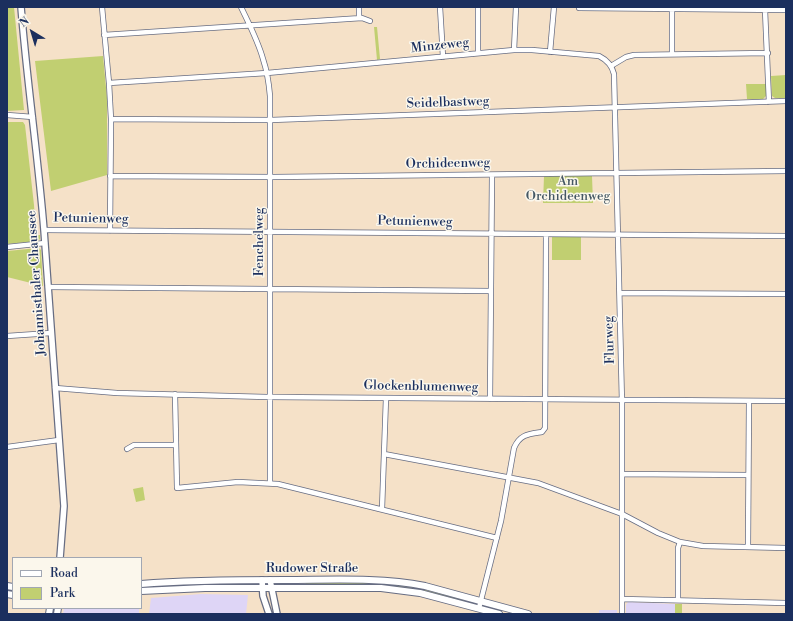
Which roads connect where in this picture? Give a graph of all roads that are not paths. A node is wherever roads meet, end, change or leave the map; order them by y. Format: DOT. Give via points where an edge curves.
graph roads {
  1 [pos="21,7"];
  2 [pos="102,7"];
  3 [pos="241,7"];
  4 [pos="359,7"];
  5 [pos="440,7"];
  6 [pos="478,7"];
  7 [pos="516,7"];
  8 [pos="554,7"];
  9 [pos="579,8"];
  10 [pos="672,8"];
  11 [pos="765,10"];
  12 [pos="786,10"];
  13 [pos="360,18"];
  14 [pos="370,21"];
  15 [pos="249,26"];
  16 [pos="104,35"];
  17 [pos="514,50"];
  18 [pos="550,52"];
  19 [pos="478,53"];
  20 [pos="768,53"];
  21 [pos="672,54"];
  22 [pos="443,56"];
  23 [pos="611,66"];
  24 [pos="267,73"];
  25 [pos="109,83"];
  26 [pos="786,101"];
  27 [pos="769,102"];
  28 [pos="615,108"];
  29 [pos="7,116"];
  30 [pos="33,117"];
  31 [pos="111,119"];
  32 [pos="271,120"];
  33 [pos="786,171"];
  34 [pos="616,173"];
  35 [pos="492,174"];
  36 [pos="110,176"];
  37 [pos="271,177"];
  38 [pos="44,230"];
  39 [pos="110,231"];
  40 [pos="271,232"];
  41 [pos="492,234"];
  42 [pos="546,235"];
  43 [pos="618,235"];
  44 [pos="786,236"];
  45 [pos="45,243"];
  46 [pos="7,247"];
  47 [pos="48,287"];
  48 [pos="271,289"];
  49 [pos="491,291"];
  50 [pos="620,293"];
  51 [pos="786,294"];
  52 [pos="51,333"];
  53 [pos="7,336"];
  54 [pos="55,388"];
  55 [pos="175,394"];
  56 [pos="271,397"];
  57 [pos="386,398"];
  58 [pos="490,399"];
  59 [pos="545,399"];
  60 [pos="622,400"];
  61 [pos="749,401"];
  62 [pos="786,402"];
  63 [pos="59,440"];
  64 [pos="175,445"];
  65 [pos="7,447"];
  66 [pos="127,449"];
  67 [pos="384,454"];
  68 [pos="622,474"];
  69 [pos="748,476"];
  70 [pos="509,478"];
  71 [pos="270,482"];
  72 [pos="382,509"];
  73 [pos="622,514"];
  74 [pos="497,538"];
  75 [pos="680,542"];
  76 [pos="748,548"];
  77 [pos="786,548"];
  78 [pos="60,557"];
  79 [pos="240,580"];
  80 [pos="262,580"];
  81 [pos="270,580"];
  82 [pos="302,580"];
  83 [pos="382,580"];
  84 [pos="165,582"];
  85 [pos="142,584"];
  86 [pos="240,588"];
  87 [pos="262,588"];
  88 [pos="272,588"];
  89 [pos="302,588"];
  90 [pos="381,588"];
  91 [pos="165,590"];
  92 [pos="142,591"];
  93 [pos="622,599"];
  94 [pos="678,600"];
  95 [pos="481,601"];
  96 [pos="786,603"];
  97 [pos="479,608"];
  98 [pos="514,612"];
  99 [pos="269,614"];
  100 [pos="277,614"];
  101 [pos="499,614"];
  102 [pos="528,614"];
  103 [pos="622,614"];
  1 -- 30 [label="street, Johannisthaler Chaussee"];
  2 -- 16 [label="street"];
  3 -- 15 [label="street, Fenchelweg"];
  4 -- 13 [label="street"];
  5 -- 22 [label="street"];
  6 -- 19 [label="street"];
  7 -- 17 [label="street"];
  8 -- 18 [label="street"];
  9 -- 10 [label="street"];
  10 -- 11 [label="street"];
  10 -- 21 [label="street"];
  11 -- 12 [label="street"];
  11 -- 20 [label="street"];
  13 -- 14 [label="street"];
  13 -- 15 [label="street"];
  15 -- 16 [label="street"];
  15 -- 24 [label="street, Fenchelweg"];
  16 -- 25 [label="street"];
  17 -- 18 [label="street, Minzeweg"];
  17 -- 19 [label="street, Minzeweg"];
  18 -- 23 [label="street, Minzeweg" via="599,56"];
  19 -- 22 [label="street, Minzeweg"];
  20 -- 21 [label="street"];
  20 -- 27 [label="street"];
  21 -- 23 [label="street" via="626,57"];
  22 -- 24 [label="street, Minzeweg"];
  23 -- 28 [label="street, Flurweg" via="614,74"];
  24 -- 25 [label="street, Minzeweg"];
  24 -- 32 [label="street, Fenchelweg"];
  25 -- 31 [label="street"];
  26 -- 27 [label="street, Seidelbastweg"];
  27 -- 28 [label="street, Seidelbastweg"];
  28 -- 32 [label="street, Seidelbastweg"];
  28 -- 34 [label="street, Flurweg"];
  29 -- 30 [label="street"];
  30 -- 38 [label="street, Johannisthaler Chaussee"];
  31 -- 32 [label="street, Seidelbastweg"];
  31 -- 36 [label="street"];
  32 -- 37 [label="street, Fenchelweg"];
  33 -- 34 [label="street, Orchideenweg"];
  34 -- 35 [label="street, Orchideenweg"];
  34 -- 43 [label="street, Flurweg"];
  35 -- 37 [label="street, Orchideenweg"];
  35 -- 41 [label="street"];
  36 -- 37 [label="street, Orchideenweg"];
  36 -- 39 [label="street"];
  37 -- 40 [label="street, Fenchelweg"];
  38 -- 39 [label="street, Petunienweg"];
  38 -- 45 [label="street, Johannisthaler Chaussee"];
  39 -- 40 [label="street, Petunienweg"];
  40 -- 41 [label="street, Petunienweg"];
  40 -- 48 [label="street, Fenchelweg"];
  41 -- 42 [label="street, Petunienweg"];
  41 -- 49 [label="street"];
  42 -- 43 [label="street, Petunienweg"];
  42 -- 59 [label="street"];
  43 -- 44 [label="street, Petunienweg"];
  43 -- 50 [label="street, Flurweg"];
  45 -- 46 [label="street"];
  45 -- 47 [label="street, Johannisthaler Chaussee"];
  47 -- 48 [label="street"];
  47 -- 52 [label="street, Johannisthaler Chaussee"];
  48 -- 49 [label="street"];
  48 -- 56 [label="street, Fenchelweg"];
  49 -- 58 [label="street"];
  50 -- 51 [label="street"];
  50 -- 60 [label="street, Flurweg"];
  52 -- 53 [label="street"];
  52 -- 54 [label="street, Johannisthaler Chaussee"];
  54 -- 55 [label="street, Glockenblumenweg"];
  54 -- 63 [label="street, Johannisthaler Chaussee"];
  55 -- 56 [label="street, Glockenblumenweg"];
  55 -- 64 [label="street"];
  56 -- 57 [label="street, Glockenblumenweg"];
  56 -- 71 [label="street, Fenchelweg"];
  57 -- 58 [label="street, Glockenblumenweg"];
  57 -- 67 [label="street"];
  58 -- 59 [label="street, Glockenblumenweg"];
  59 -- 60 [label="street, Glockenblumenweg"];
  59 -- 70 [label="street" via="544,430 527,434 517,441"];
  60 -- 61 [label="street, Glockenblumenweg"];
  60 -- 68 [label="street, Flurweg"];
  61 -- 62 [label="street, Glockenblumenweg"];
  61 -- 69 [label="street"];
  63 -- 65 [label="street"];
  63 -- 78 [label="street, Johannisthaler Chaussee" via="64,506"];
  64 -- 66 [label="street" via="134,445"];
  64 -- 71 [label="street" via="178,488 238,482"];
  67 -- 70 [label="street"];
  67 -- 72 [label="street"];
  68 -- 69 [label="street"];
  68 -- 73 [label="street, Flurweg"];
  69 -- 76 [label="street"];
  70 -- 73 [label="street" via="538,483"];
  70 -- 74 [label="street"];
  71 -- 72 [label="street"];
  72 -- 74 [label="street"];
  73 -- 75 [label="street" via="658,534"];
  73 -- 93 [label="street, Flurweg"];
  74 -- 95 [label="street"];
  75 -- 76 [label="street"];
  75 -- 94 [label="street"];
  76 -- 77 [label="street"];
  79 -- 80 [label="main road, Rudower Straße"];
  79 -- 84 [label="main road, Rudower Straße"];
  79 -- 86 [label="main road"];
  80 -- 81 [label="main road, Rudower Straße"];
  80 -- 87 [label="street"];
  81 -- 82 [label="main road, Rudower Straße"];
  81 -- 88 [label="street"];
  82 -- 83 [label="main road, Rudower Straße"];
  82 -- 89 [label="main road"];
  83 -- 90 [label="main road"];
  83 -- 95 [label="main road, Rudower Straße" via="418,585"];
  84 -- 85 [label="main road, Rudower Straße"];
  84 -- 91 [label="main road"];
  86 -- 87 [label="main road, Rudower Straße"];
  86 -- 91 [label="main road, Rudower Straße"];
  87 -- 88 [label="main road, Rudower Straße"];
  87 -- 99 [label="street"];
  88 -- 89 [label="main road, Rudower Straße"];
  88 -- 100 [label="street"];
  89 -- 90 [label="main road, Rudower Straße"];
  90 -- 97 [label="main road, Rudower Straße" via="420,593"];
  91 -- 92 [label="main road, Rudower Straße"];
  93 -- 94 [label="street"];
  93 -- 103 [label="street, Flurweg"];
  94 -- 96 [label="street"];
  95 -- 97 [label="street"];
  95 -- 98 [label="main road, Rudower Straße"];
  97 -- 101 [label="main road, Rudower Straße"];
  98 -- 102 [label="main road, Rudower Straße"];
}
